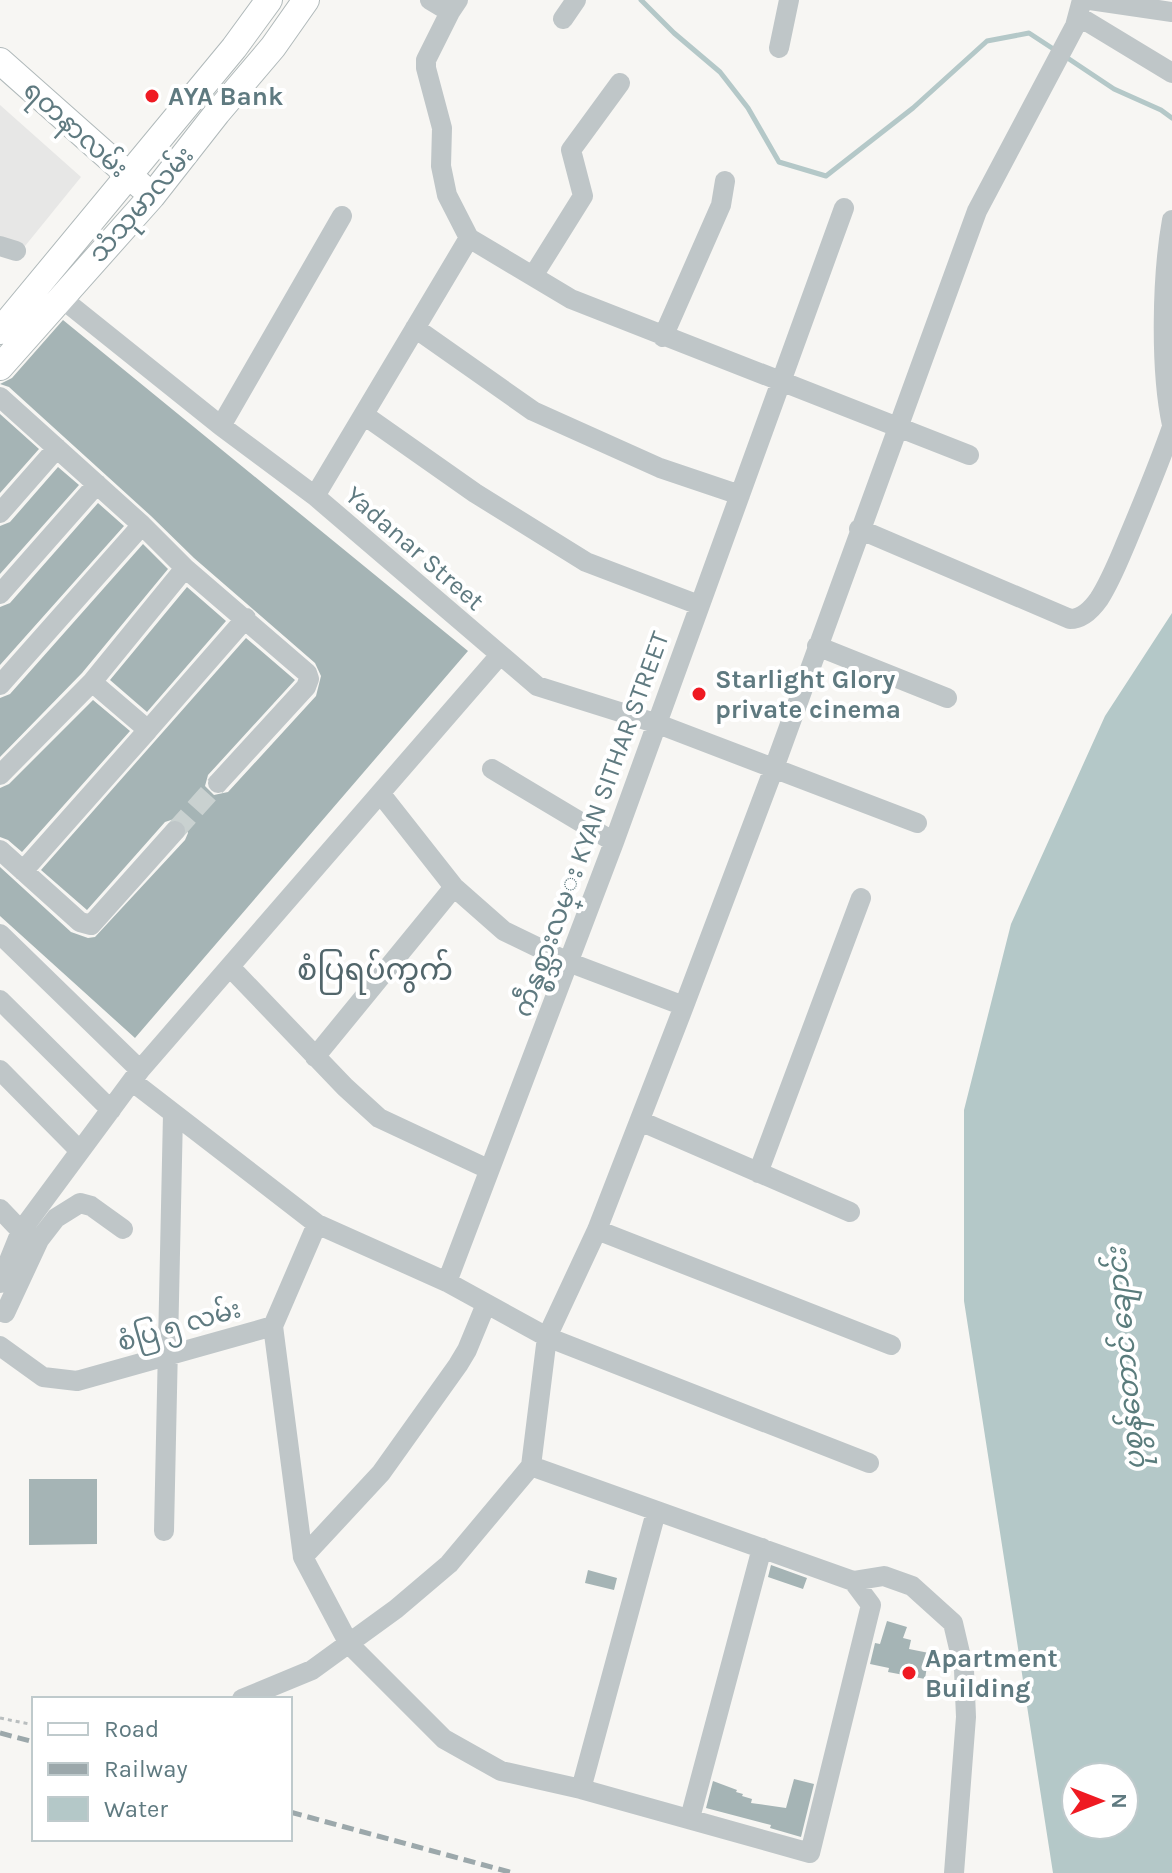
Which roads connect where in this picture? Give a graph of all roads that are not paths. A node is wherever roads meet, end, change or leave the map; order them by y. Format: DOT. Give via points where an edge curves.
graph roads {
  1 [pos="269,0"];
  2 [pos="306,0"];
  3 [pos="430,0"];
  4 [pos="576,0"];
  5 [pos="789,0"];
  6 [pos="454,6"];
  7 [pos="1081,10"];
  8 [pos="1172,12"];
  9 [pos="563,19"];
  10 [pos="779,48"];
  11 [pos="0,61"];
  12 [pos="1172,73"];
  13 [pos="620,83"];
  14 [pos="129,175"];
  15 [pos="725,181"];
  16 [pos="152,196"];
  17 [pos="844,208"];
  18 [pos="342,216"];
  19 [pos="1172,220"];
  20 [pos="469,238"];
  21 [pos="533,276"];
  22 [pos="60,297"];
  23 [pos="415,328"];
  24 [pos="0,331"];
  25 [pos="663,337"];
  26 [pos="0,367"];
  27 [pos="780,382"];
  28 [pos="0,397"];
  29 [pos="364,415"];
  30 [pos="899,425"];
  31 [pos="221,426"];
  32 [pos="1172,426"];
  33 [pos="57,448"];
  34 [pos="969,455"];
  35 [pos="97,484"];
  36 [pos="740,495"];
  37 [pos="315,496"];
  38 [pos="0,513"];
  39 [pos="142,525"];
  40 [pos="859,529"];
  41 [pos="185,568"];
  42 [pos="0,594"];
  43 [pos="699,605"];
  44 [pos="246,618"];
  45 [pos="817,646"];
  46 [pos="500,655"];
  47 [pos="92,682"];
  48 [pos="0,685"];
  49 [pos="947,698"];
  50 [pos="658,724"];
  51 [pos="148,730"];
  52 [pos="774,768"];
  53 [pos="492,769"];
  54 [pos="0,775"];
  55 [pos="218,783"];
  56 [pos="380,793"];
  57 [pos="917,823"];
  58 [pos="175,831"];
  59 [pos="614,842"];
  60 [pos="0,850"];
  61 [pos="23,871"];
  62 [pos="454,887"];
  63 [pos="861,898"];
  64 [pos="0,934"];
  65 [pos="568,962"];
  66 [pos="230,967"];
  67 [pos="0,1000"];
  68 [pos="684,1006"];
  69 [pos="315,1057"];
  70 [pos="0,1070"];
  71 [pos="136,1076"];
  72 [pos="111,1110"];
  73 [pos="173,1114"];
  74 [pos="640,1121"];
  75 [pos="79,1150"];
  76 [pos="488,1169"];
  77 [pos="758,1173"];
  78 [pos="0,1209"];
  79 [pos="850,1212"];
  80 [pos="317,1224"];
  81 [pos="123,1229"];
  82 [pos="597,1230"];
  83 [pos="30,1236"];
  84 [pos="447,1282"];
  85 [pos="0,1283"];
  86 [pos="486,1304"];
  87 [pos="5,1313"];
  88 [pos="273,1326"];
  89 [pos="547,1337"];
  90 [pos="891,1345"];
  91 [pos="0,1346"];
  92 [pos="167,1355"];
  93 [pos="869,1463"];
  94 [pos="531,1466"];
  95 [pos="656,1512"];
  96 [pos="164,1531"];
  97 [pos="762,1548"];
  98 [pos="303,1557"];
  99 [pos="853,1581"];
  100 [pos="349,1644"];
  101 [pos="247,1697"];
  102 [pos="581,1789"];
  103 [pos="690,1818"];
  104 [pos="954,1873"];
  1 -- 14 [label="main road, သံသုမာလမ်း"];
  2 -- 16 [label="main road, သံသုမာလမ်း"];
  3 -- 6 [label="street"];
  4 -- 9 [label="street"];
  5 -- 10 [label="street"];
  6 -- 20 [label="street" via="426,68 442,128 447,195"];
  7 -- 8 [label="street"];
  7 -- 12 [label="street"];
  7 -- 30 [label="street" via="977,211"];
  11 -- 14 [label="main road, ရတနာလမ်း"];
  13 -- 21 [label="street" via="571,150 583,196"];
  14 -- 16 [label="main road, ရတနာလမ်း"];
  14 -- 24 [label="main road, သံသုမာလမ်း"];
  15 -- 25 [label="street" via="721,205"];
  16 -- 22 [label="main road, သံသုမာလမ်း"];
  17 -- 27 [label="street, ကဵန္စစ္သားလမ္း KYAN SITHAR STREET"];
  18 -- 31 [label="street"];
  19 -- 32 [label="street" via="1165,316"];
  20 -- 21 [label="street"];
  20 -- 23 [label="street"];
  21 -- 25 [label="street" via="571,299"];
  22 -- 26 [label="main road, သံသုမာလမ်း"];
  22 -- 31 [label="street, Yadanar Street"];
  23 -- 29 [label="street"];
  23 -- 36 [label="street" via="533,411 660,468"];
  25 -- 27 [label="street"];
  27 -- 30 [label="street"];
  27 -- 36 [label="street, ကဵန္စစ္သားလမ္း KYAN SITHAR STREET"];
  28 -- 33 [label="street"];
  29 -- 37 [label="street"];
  29 -- 43 [label="street" via="586,562"];
  30 -- 34 [label="street"];
  30 -- 40 [label="street"];
  31 -- 37 [label="street, Yadanar Street"];
  32 -- 40 [label="street" via="1112,574 1098,600 1077,619"];
  33 -- 35 [label="street"];
  33 -- 38 [label="street"];
  35 -- 39 [label="street"];
  35 -- 42 [label="street"];
  36 -- 43 [label="street, ကဵန္စစ္သားလမ္း KYAN SITHAR STREET"];
  37 -- 46 [label="street, Yadanar Street"];
  39 -- 41 [label="street"];
  39 -- 48 [label="street"];
  40 -- 45 [label="street"];
  41 -- 44 [label="street"];
  41 -- 47 [label="street"];
  43 -- 50 [label="street, ကဵန္စစ္သားလမ္း KYAN SITHAR STREET"];
  44 -- 51 [label="street"];
  44 -- 55 [label="street" via="309,679"];
  45 -- 49 [label="street"];
  45 -- 52 [label="street"];
  46 -- 50 [label="street, Yadanar Street" via="537,686"];
  46 -- 56 [label="street"];
  47 -- 51 [label="street"];
  47 -- 54 [label="street"];
  50 -- 52 [label="street, Yadanar Street"];
  50 -- 59 [label="street, ကဵန္စစ္သားလမ္း KYAN SITHAR STREET"];
  51 -- 61 [label="street"];
  52 -- 57 [label="street, Yadanar Street"];
  52 -- 68 [label="street"];
  53 -- 59 [label="street"];
  56 -- 62 [label="street"];
  56 -- 66 [label="street"];
  58 -- 61 [label="street" via="91,925 80,922"];
  59 -- 65 [label="street, ကဵန္စစ္သားလမ္း KYAN SITHAR STREET"];
  60 -- 61 [label="street"];
  62 -- 65 [label="street" via="504,931"];
  62 -- 69 [label="street"];
  63 -- 77 [label="street"];
  64 -- 71 [label="street"];
  65 -- 68 [label="street"];
  65 -- 76 [label="street, ကဵန္စစ္သားလမ္း KYAN SITHAR STREET"];
  66 -- 69 [label="street"];
  66 -- 71 [label="street"];
  67 -- 72 [label="street"];
  68 -- 74 [label="street"];
  69 -- 76 [label="street" via="379,1118"];
  70 -- 75 [label="street"];
  71 -- 72 [label="street"];
  71 -- 73 [label="street"];
  72 -- 75 [label="street"];
  73 -- 80 [label="street"];
  73 -- 92 [label="street"];
  74 -- 77 [label="street"];
  74 -- 82 [label="street"];
  75 -- 83 [label="street"];
  76 -- 84 [label="street, ကဵန္စစ္သားလမ္း KYAN SITHAR STREET"];
  77 -- 79 [label="street"];
  78 -- 83 [label="street"];
  80 -- 84 [label="street"];
  80 -- 88 [label="street, စံပြ ၅ လမ်း"];
  81 -- 83 [label="street" via="80,1203"];
  82 -- 89 [label="street"];
  82 -- 90 [label="street"];
  83 -- 85 [label="street"];
  83 -- 87 [label="street"];
  84 -- 86 [label="street"];
  86 -- 89 [label="street"];
  86 -- 98 [label="street" via="463,1358 390,1461"];
  88 -- 92 [label="street, စံပြ ၅ လမ်း"];
  88 -- 98 [label="street"];
  89 -- 93 [label="street"];
  89 -- 94 [label="street"];
  91 -- 92 [label="street, စံပြ ၅ လမ်း" via="43,1377 77,1381"];
  92 -- 96 [label="street"];
  94 -- 95 [label="street"];
  94 -- 100 [label="street" via="449,1564"];
  95 -- 97 [label="street"];
  95 -- 102 [label="street"];
  97 -- 99 [label="street"];
  97 -- 103 [label="street"];
  98 -- 100 [label="street"];
  99 -- 103 [label="street" via="871,1605 810,1853"];
  99 -- 104 [label="street" via="884,1576 912,1586 953,1623 964,1670 966,1717"];
  100 -- 101 [label="street" via="312,1670"];
  100 -- 102 [label="street" via="444,1739 501,1771"];
  102 -- 103 [label="street"];
}
